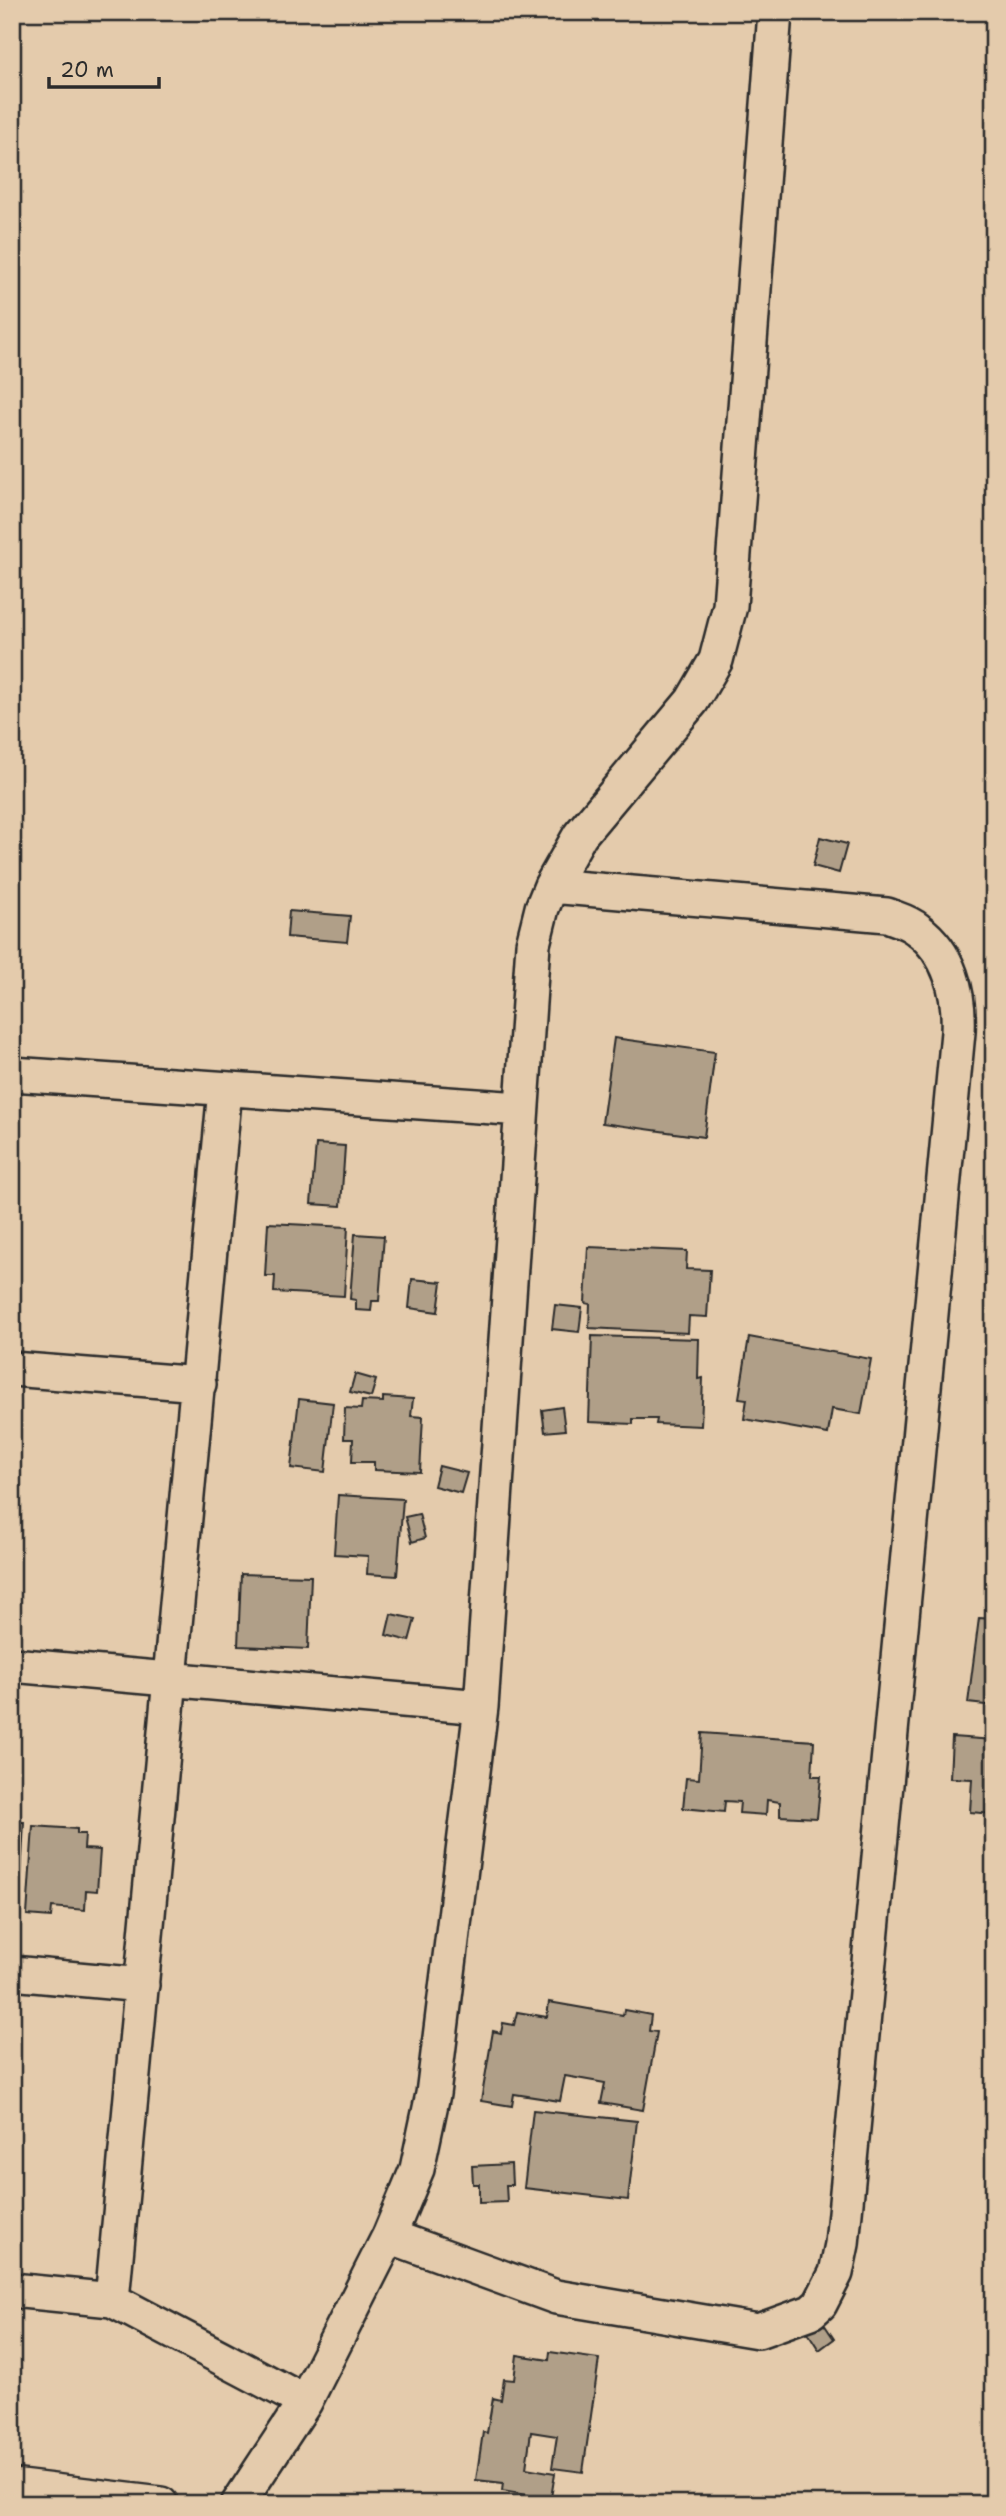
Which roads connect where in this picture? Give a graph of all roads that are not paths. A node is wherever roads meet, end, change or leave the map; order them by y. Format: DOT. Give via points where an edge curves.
graph roads {
  1 [pos="775,12"];
  2 [pos="551,886"];
  3 [pos="12,1074"];
  4 [pos="225,1089"];
  5 [pos="521,1110"];
  6 [pos="12,1369"];
  7 [pos="199,1384"];
  8 [pos="12,1665"];
  9 [pos="171,1679"];
  10 [pos="481,1707"];
  11 [pos="12,1973"];
  12 [pos="142,1985"];
  13 [pos="389,2236"];
  14 [pos="12,2290"];
  15 [pos="111,2300"];
  16 [pos="305,2402"];
  17 [pos="12,2486"];
  18 [pos="160,2504"];
  19 [pos="238,2504"];
  1 -- 2 [label="street" via="730,606 716,660 692,701 580,835"];
  2 -- 5 [label="street" via="533,944"];
  2 -- 13 [label="street" via="887,915 916,928 934,944 955,987 957,1046 842,2244 836,2273 820,2304 803,2316 758,2331 556,2297"];
  3 -- 4 [label="street"];
  4 -- 5 [label="street"];
  4 -- 7 [label="street"];
  5 -- 10 [label="street"];
  6 -- 7 [label="street"];
  7 -- 9 [label="street"];
  8 -- 9 [label="street"];
  9 -- 10 [label="street"];
  9 -- 12 [label="street"];
  10 -- 13 [label="street" via="433,2094 417,2169"];
  11 -- 12 [label="street"];
  12 -- 15 [label="street"];
  13 -- 16 [label="street"];
  14 -- 15 [label="street"];
  15 -- 16 [label="street"];
  16 -- 19 [label="street"];
  17 -- 18 [label="street"];
}
